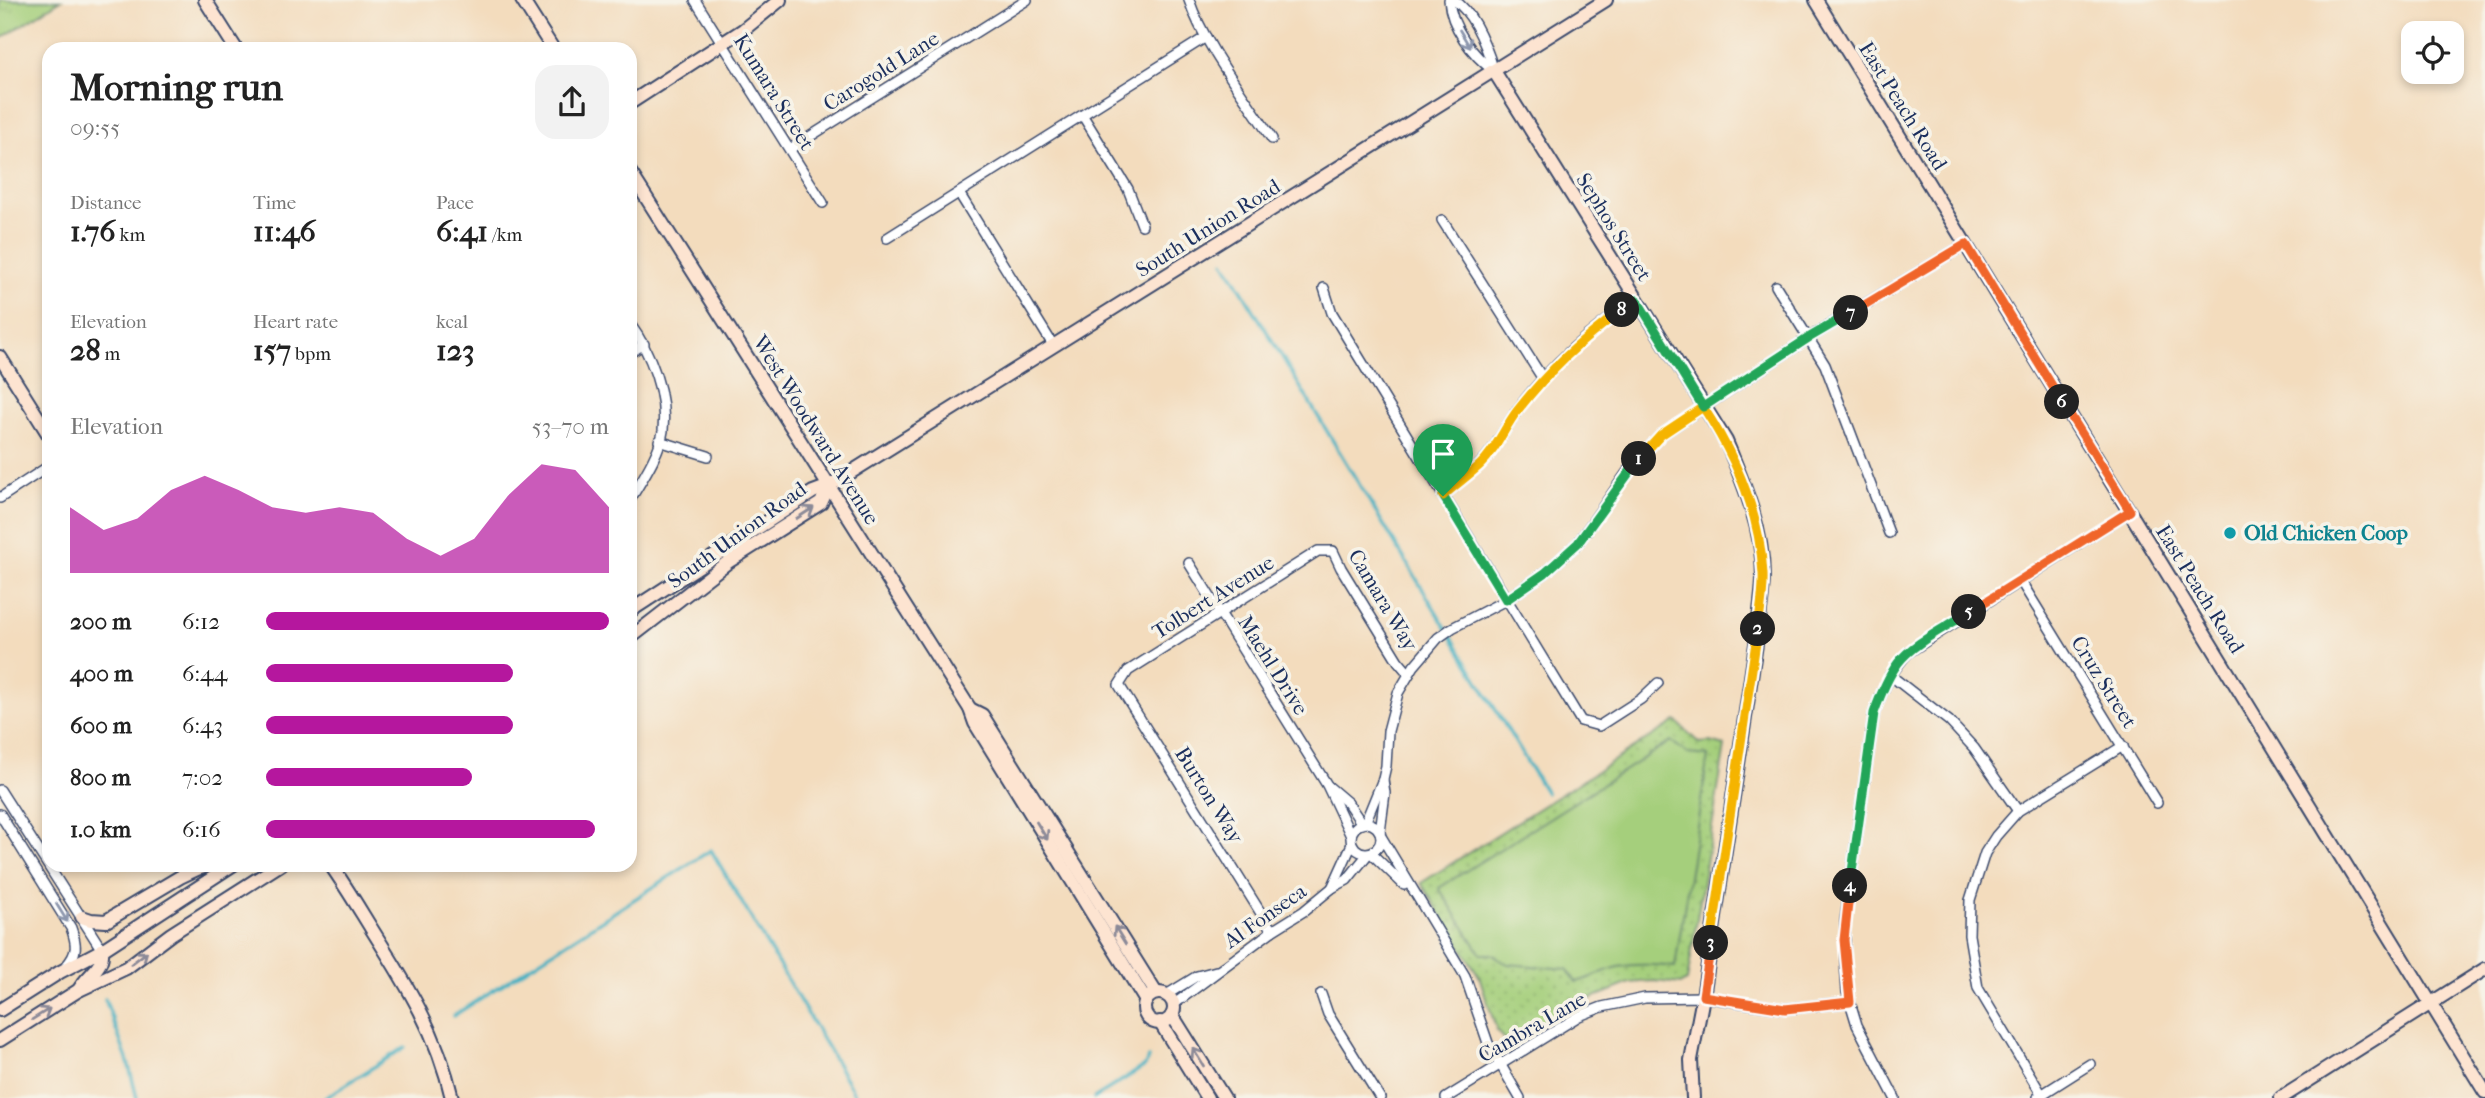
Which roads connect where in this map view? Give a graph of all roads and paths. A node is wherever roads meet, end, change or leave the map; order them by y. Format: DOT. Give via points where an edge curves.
graph roads {
  1 [pos="205,0"];
  2 [pos="522,0"];
  3 [pos="695,0"];
  4 [pos="780,0"];
  5 [pos="1027,0"];
  6 [pos="1189,0"];
  7 [pos="1449,0"];
  8 [pos="1454,0"];
  9 [pos="1606,0"];
  10 [pos="1816,0"];
  11 [pos="1206,37"];
  12 [pos="232,42"];
  13 [pos="549,42"];
  14 [pos="723,44"];
  15 [pos="1494,71"];
  16 [pos="637,99"];
  17 [pos="1083,116"];
  18 [pos="1272,139"];
  19 [pos="790,149"];
  20 [pos="637,183"];
  21 [pos="958,193"];
  22 [pos="823,203"];
  23 [pos="1442,220"];
  24 [pos="1142,225"];
  25 [pos="887,238"];
  26 [pos="1966,244"];
  27 [pos="1776,286"];
  28 [pos="1324,288"];
  29 [pos="1637,300"];
  30 [pos="637,334"];
  31 [pos="1810,337"];
  32 [pos="644,344"];
  33 [pos="1053,345"];
  34 [pos="637,348"];
  35 [pos="0,357"];
  36 [pos="1543,379"];
  37 [pos="1703,407"];
  38 [pos="42,424"];
  39 [pos="659,441"];
  40 [pos="708,456"];
  41 [pos="42,471"];
  42 [pos="829,486"];
  43 [pos="637,487"];
  44 [pos="1443,496"];
  45 [pos="0,498"];
  46 [pos="2130,511"];
  47 [pos="1889,533"];
  48 [pos="1325,549"];
  49 [pos="1189,563"];
  50 [pos="2020,580"];
  51 [pos="1506,600"];
  52 [pos="637,606"];
  53 [pos="1220,612"];
  54 [pos="637,633"];
  55 [pos="1409,674"];
  56 [pos="1890,675"];
  57 [pos="1121,679"];
  58 [pos="1658,683"];
  59 [pos="2123,746"];
  60 [pos="1383,779"];
  61 [pos="1327,785"];
  62 [pos="0,790"];
  63 [pos="1348,803"];
  64 [pos="2157,803"];
  65 [pos="1371,804"];
  66 [pos="2018,811"];
  67 [pos="0,814"];
  68 [pos="1363,823"];
  69 [pos="1381,835"];
  70 [pos="1352,840"];
  71 [pos="1369,853"];
  72 [pos="42,855"];
  73 [pos="53,872"];
  74 [pos="191,872"];
  75 [pos="222,872"];
  76 [pos="268,872"];
  77 [pos="335,872"];
  78 [pos="1332,888"];
  79 [pos="1413,893"];
  80 [pos="82,917"];
  81 [pos="1272,930"];
  82 [pos="102,950"];
  83 [pos="2485,969"];
  84 [pos="60,972"];
  85 [pos="79,990"];
  86 [pos="1321,994"];
  87 [pos="1703,996"];
  88 [pos="1163,1002"];
  89 [pos="1850,1002"];
  90 [pos="2432,1003"];
  91 [pos="0,1010"];
  92 [pos="1160,1022"];
  93 [pos="0,1040"];
  94 [pos="2090,1064"];
  95 [pos="1500,1065"];
  96 [pos="2485,1092"];
  97 [pos="2039,1096"];
  98 [pos="452,1098"];
  99 [pos="1208,1098"];
  100 [pos="1224,1098"];
  101 [pos="1380,1098"];
  102 [pos="1446,1098"];
  103 [pos="1520,1098"];
  104 [pos="1693,1098"];
  105 [pos="1895,1098"];
  106 [pos="2281,1098"];
  1 -- 12 [label="street"];
  2 -- 13 [label="street"];
  3 -- 14 [label="street, Kumara Street"];
  4 -- 14 [label="street"];
  5 -- 19 [label="street, Carogold Lane"];
  6 -- 11 [label="street"];
  7 -- 15 [label="street, one-way" via="1450,14 1477,58"];
  8 -- 15 [label="street" via="1462,5 1487,46"];
  9 -- 15 [label="street, South Union Road"];
  10 -- 26 [label="street, East Peach Road"];
  11 -- 17 [label="street"];
  11 -- 18 [label="street"];
  14 -- 16 [label="street"];
  14 -- 19 [label="street, Kumara Street"];
  15 -- 29 [label="street, Sephos Street"];
  15 -- 33 [label="street, South Union Road"];
  17 -- 21 [label="street"];
  17 -- 24 [label="street" via="1128,189"];
  19 -- 22 [label="street, Kumara Street"];
  20 -- 42 [label="street, West Woodward Avenue"];
  21 -- 25 [label="street"];
  21 -- 33 [label="street"];
  23 -- 36 [label="street"];
  26 -- 31 [label="street"];
  26 -- 46 [label="street, East Peach Road"];
  27 -- 31 [label="street"];
  28 -- 44 [label="street" via="1332,313"];
  29 -- 36 [label="street" via="1583,339"];
  29 -- 37 [label="street, Sephos Street"];
  30 -- 32 [label="street"];
  31 -- 37 [label="street"];
  31 -- 47 [label="street" via="1839,397"];
  32 -- 34 [label="street"];
  32 -- 39 [label="street" via="661,398 663,432"];
  33 -- 42 [label="street, South Union Road"];
  35 -- 38 [label="street"];
  36 -- 44 [label="street" via="1496,447"];
  37 -- 51 [label="street" via="1661,435 1630,468 1578,543"];
  37 -- 87 [label="street, Sephos Street" via="1726,441 1745,485 1757,525 1763,576"];
  39 -- 40 [label="street"];
  39 -- 43 [label="street"];
  41 -- 45 [label="street"];
  42 -- 52 [label="street, South Union Road"];
  54 -- 42 [label="street, South Union Road, one-way" via="728,562 821,503"];
  42 -- 88 [label="street, West Woodward Avenue" via="975,723"];
  44 -- 51 [label="street"];
  46 -- 50 [label="street"];
  46 -- 90 [label="street, East Peach Road"];
  48 -- 53 [label="street, Tolbert Avenue"];
  48 -- 55 [label="street, Camara Way" via="1333,551"];
  49 -- 53 [label="street, Maehl Drive"];
  50 -- 56 [label="street" via="1909,652"];
  50 -- 59 [label="street, Cruz Street"];
  51 -- 55 [label="street" via="1452,628 1425,651"];
  51 -- 58 [label="street" via="1581,721 1599,726"];
  53 -- 57 [label="street, Tolbert Avenue"];
  53 -- 61 [label="street, Maehl Drive"];
  55 -- 60 [label="street" via="1392,710"];
  56 -- 66 [label="street" via="1955,727"];
  56 -- 89 [label="street" via="1874,713 1845,921"];
  57 -- 81 [label="street, Burton Way" via="1119,685"];
  59 -- 64 [label="street, Cruz Street"];
  59 -- 66 [label="street"];
  60 -- 65 [label="street"];
  60 -- 69 [label="street"];
  61 -- 63 [label="street, Maehl Drive"];
  61 -- 70 [label="street, Maehl Drive"];
  62 -- 72 [label="street"];
  63 -- 65 [label="street"];
  63 -- 68 [label="street, Maehl Drive"];
  65 -- 68 [label="street"];
  66 -- 97 [label="street" via="1985,853 1970,900 1969,935 1978,988"];
  67 -- 84 [label="street, one-way" via="76,941 74,958"];
  68 -- 69 [label="street" via="1374,825"];
  68 -- 70 [label="street" via="1355,828"];
  69 -- 71 [label="street" via="1380,846"];
  69 -- 79 [label="street"];
  70 -- 71 [label="street" via="1359,852"];
  70 -- 78 [label="street, Al Fonseca"];
  71 -- 78 [label="street, Al Fonseca" via="1347,880"];
  71 -- 79 [label="street"];
  73 -- 80 [label="street"];
  74 -- 80 [label="street" via="106,921"];
  75 -- 82 [label="street"];
  85 -- 76 [label="street, one-way" via="126,968"];
  77 -- 98 [label="street" via="425,1018"];
  78 -- 81 [label="street, Al Fonseca"];
  79 -- 95 [label="street" via="1465,976 1483,1033"];
  80 -- 82 [label="street"];
  81 -- 88 [label="street, Al Fonseca" via="1202,986"];
  82 -- 84 [label="street"];
  82 -- 85 [label="street" via="102,961"];
  83 -- 90 [label="street"];
  84 -- 91 [label="street"];
  93 -- 85 [label="street, one-way"];
  86 -- 101 [label="street" via="1328,1014"];
  87 -- 89 [label="street, Cambra Lane" via="1785,1009"];
  87 -- 95 [label="street, Cambra Lane" via="1645,998 1602,1007 1579,1016"];
  87 -- 104 [label="street, Sephos Street" via="1691,1060"];
  88 -- 92 [label="street" via="1167,1020"];
  88 -- 92 [label="street" via="1145,1014"];
  100 -- 88 [label="street, West Woodward Avenue, one-way"];
  89 -- 105 [label="street" via="1863,1038"];
  90 -- 96 [label="street, East Peach Road"];
  90 -- 106 [label="street"];
  92 -- 99 [label="street"];
  94 -- 97 [label="street"];
  95 -- 102 [label="street, Cambra Lane"];
  95 -- 103 [label="street"];
}
